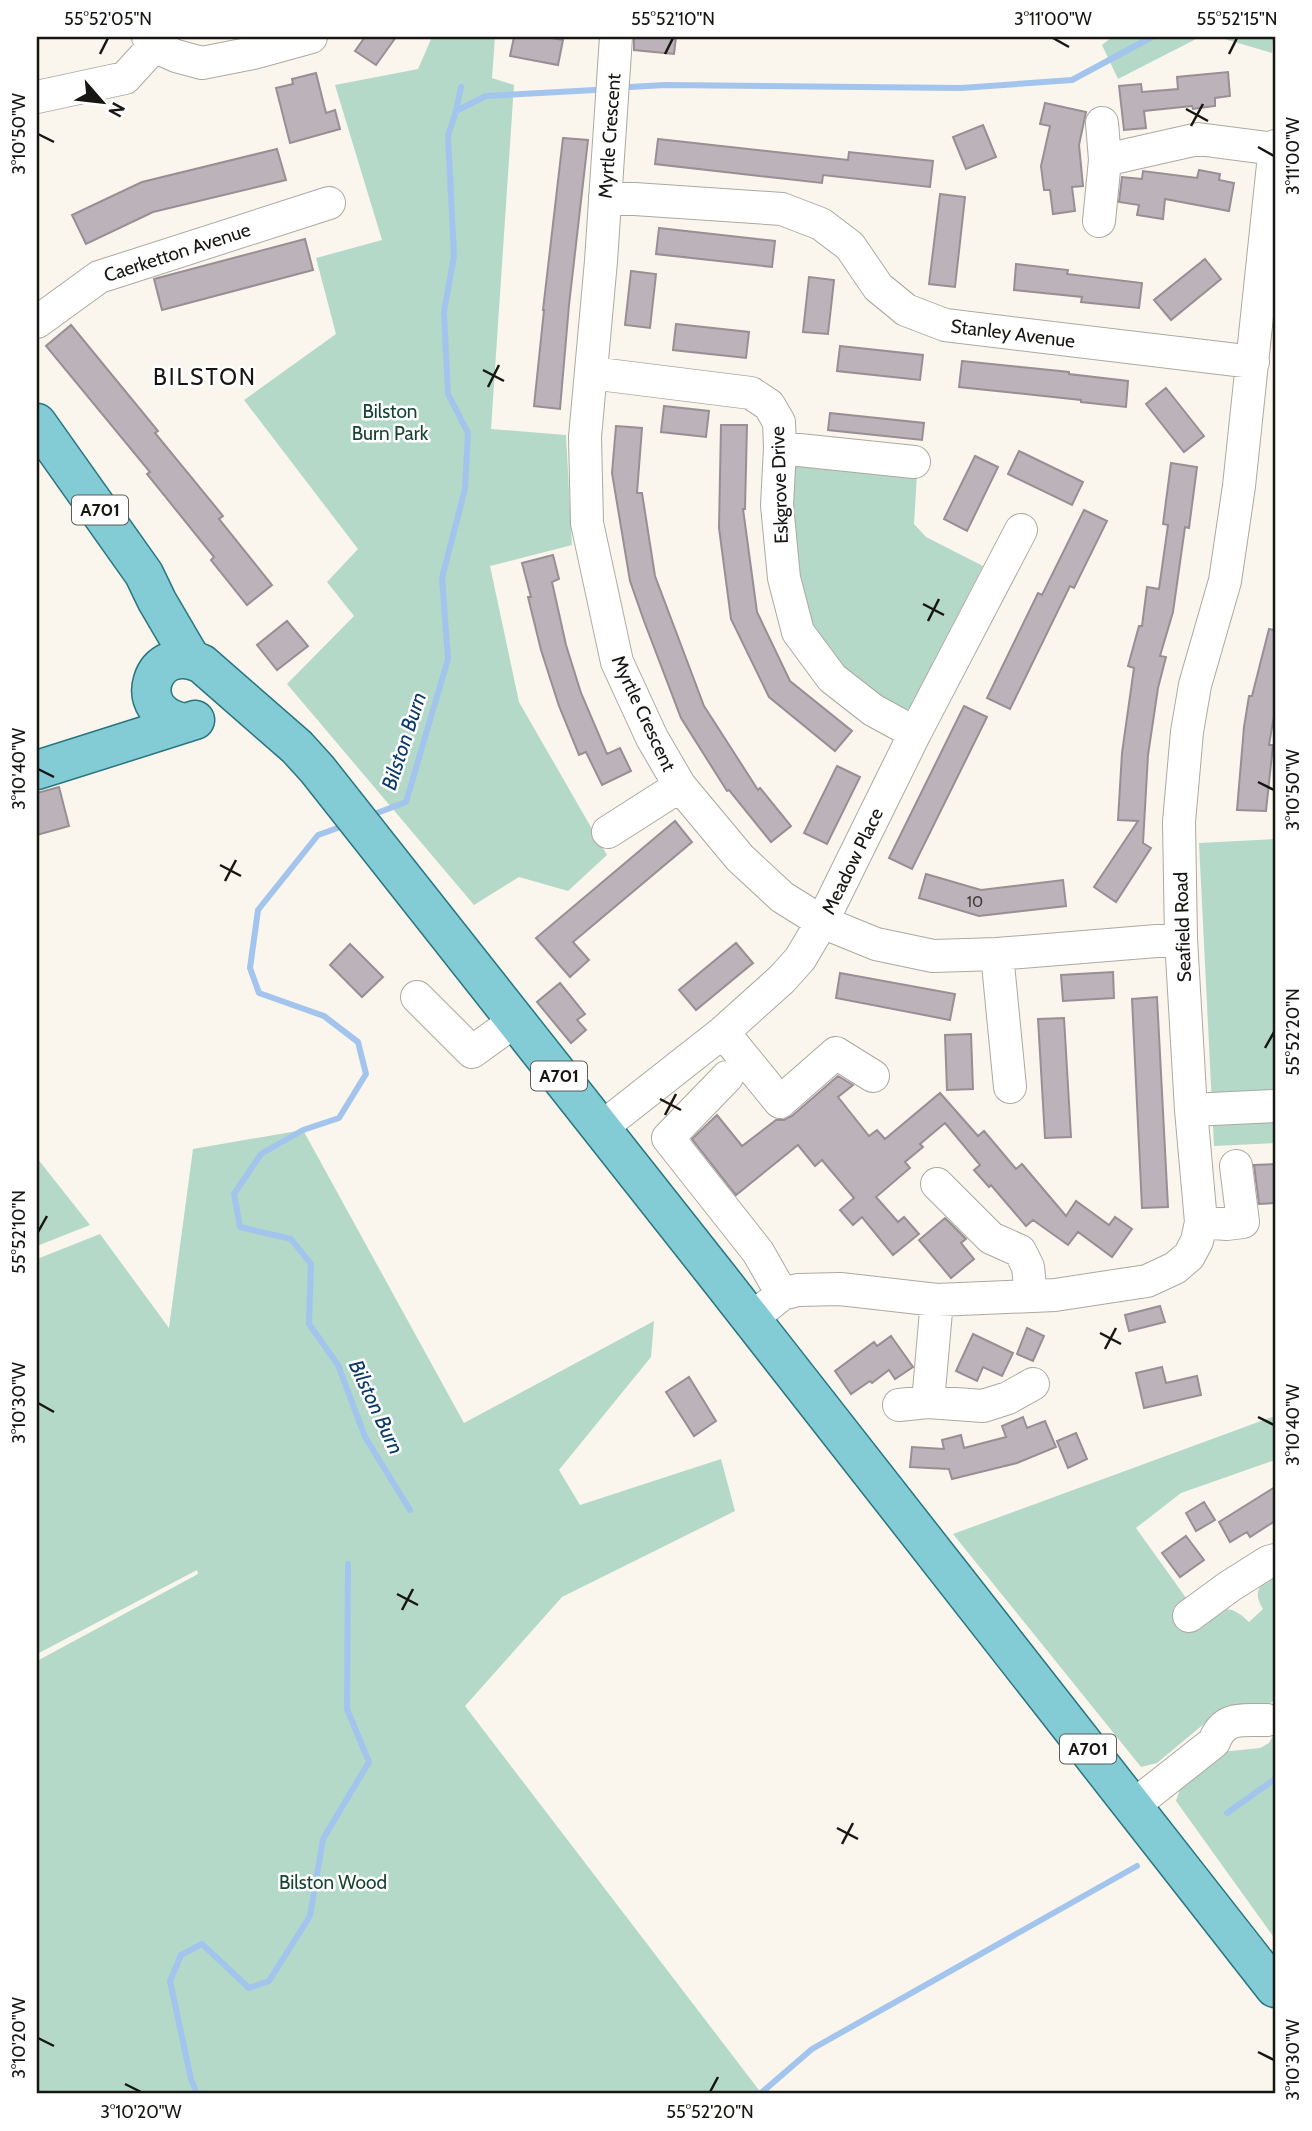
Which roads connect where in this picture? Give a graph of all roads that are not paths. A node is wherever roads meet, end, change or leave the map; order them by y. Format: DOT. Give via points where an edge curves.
graph roads {
  1 [pos="310,37"];
  2 [pos="606,39"];
  3 [pos="151,41"];
  4 [pos="37,97"];
  5 [pos="1102,123"];
  6 [pos="1275,147"];
  7 [pos="1105,160"];
  8 [pos="605,197"];
  9 [pos="328,203"];
  10 [pos="1099,221"];
  11 [pos="37,322"];
  12 [pos="1253,362"];
  13 [pos="591,373"];
  14 [pos="37,423"];
  15 [pos="780,448"];
  16 [pos="914,462"];
  17 [pos="1021,529"];
  18 [pos="178,675"];
  19 [pos="196,718"];
  20 [pos="273,727"];
  21 [pos="915,733"];
  22 [pos="108,746"];
  23 [pos="37,770"];
  24 [pos="680,786"];
  25 [pos="608,832"];
  26 [pos="821,922"];
  27 [pos="1181,939"];
  28 [pos="997,954"];
  29 [pos="417,997"];
  30 [pos="515,1021"];
  31 [pos="723,1032"];
  32 [pos="873,1076"];
  33 [pos="727,1077"];
  34 [pos="1010,1087"];
  35 [pos="1275,1106"];
  36 [pos="1191,1110"];
  37 [pos="601,1128"];
  38 [pos="1236,1166"];
  39 [pos="937,1184"];
  40 [pos="1201,1222"];
  41 [pos="782,1294"];
  42 [pos="1031,1296"];
  43 [pos="937,1300"];
  44 [pos="751,1319"];
  45 [pos="1033,1384"];
  46 [pos="1275,1560"];
  47 [pos="1189,1616"];
  48 [pos="1271,1717"];
  49 [pos="1133,1806"];
  50 [pos="1275,1988"];
  1 -- 3 [label="street" via="202,63 176,56"];
  2 -- 8 [label="street, Myrtle Crescent"];
  3 -- 4 [label="street" via="125,78"];
  5 -- 7 [label="street"];
  6 -- 7 [label="street" via="1198,139"];
  6 -- 12 [label="street, Seafield Road"];
  7 -- 10 [label="street"];
  8 -- 12 [label="street, Stanley Avenue" via="782,209 821,224 850,246 878,287 906,310 945,325"];
  8 -- 13 [label="street, Myrtle Crescent"];
  9 -- 11 [label="street, Caerketton Avenue" via="99,277"];
  12 -- 27 [label="street, Seafield Road" via="1224,581 1187,732 1179,822"];
  13 -- 15 [label="street, Eskgrove Drive" via="751,393 769,405 779,422"];
  13 -- 24 [label="street, Myrtle Crescent" via="585,437 587,523 602,603 617,662"];
  14 -- 18 [label="main road, A701" via="144,574 157,601"];
  15 -- 16 [label="street"];
  15 -- 21 [label="street, Eskgrove Drive" via="777,505 784,578 798,632 832,678 873,710"];
  17 -- 21 [label="street, Meadow Place"];
  18 -- 19 [label="main road" via="215,686 214,701"];
  18 -- 19 [label="main road" via="159,712 171,721"];
  18 -- 20 [label="main road, A701"];
  18 -- 22 [label="main road"];
  19 -- 20 [label="main road, A701"];
  19 -- 22 [label="main road"];
  20 -- 30 [label="main road, A701" via="317,768"];
  21 -- 26 [label="street, Meadow Place"];
  22 -- 23 [label="main road"];
  24 -- 25 [label="street"];
  24 -- 26 [label="street, Myrtle Crescent" via="740,858 782,897"];
  26 -- 28 [label="street, Myrtle Crescent" via="876,944 933,956"];
  26 -- 31 [label="street, Meadow Place" via="800,959"];
  27 -- 28 [label="street, Myrtle Crescent"];
  27 -- 36 [label="street, Seafield Road"];
  28 -- 34 [label="street"];
  29 -- 30 [label="street" via="472,1052"];
  30 -- 37 [label="main road, A701"];
  31 -- 32 [label="street" via="780,1102 836,1053"];
  31 -- 37 [label="street, Meadow Place"];
  33 -- 41 [label="street" via="668,1138 758,1252"];
  35 -- 36 [label="street"];
  36 -- 40 [label="street, Seafield Road"];
  37 -- 44 [label="main road, A701"];
  38 -- 40 [label="street" via="1244,1222"];
  39 -- 42 [label="street" via="991,1238 1020,1251 1028,1267"];
  40 -- 42 [label="street, Seafield Road" via="1189,1256 1147,1281"];
  41 -- 43 [label="street, Seafield Road" via="839,1289"];
  41 -- 44 [label="street"];
  42 -- 43 [label="street, Seafield Road"];
  43 -- 45 [label="street" via="914,1404 983,1406"];
  44 -- 49 [label="main road, A701"];
  46 -- 47 [label="street" via="1268,1562 1239,1597"];
  48 -- 49 [label="street" via="1257,1738 1214,1742"];
  49 -- 50 [label="main road, A701"];
}
